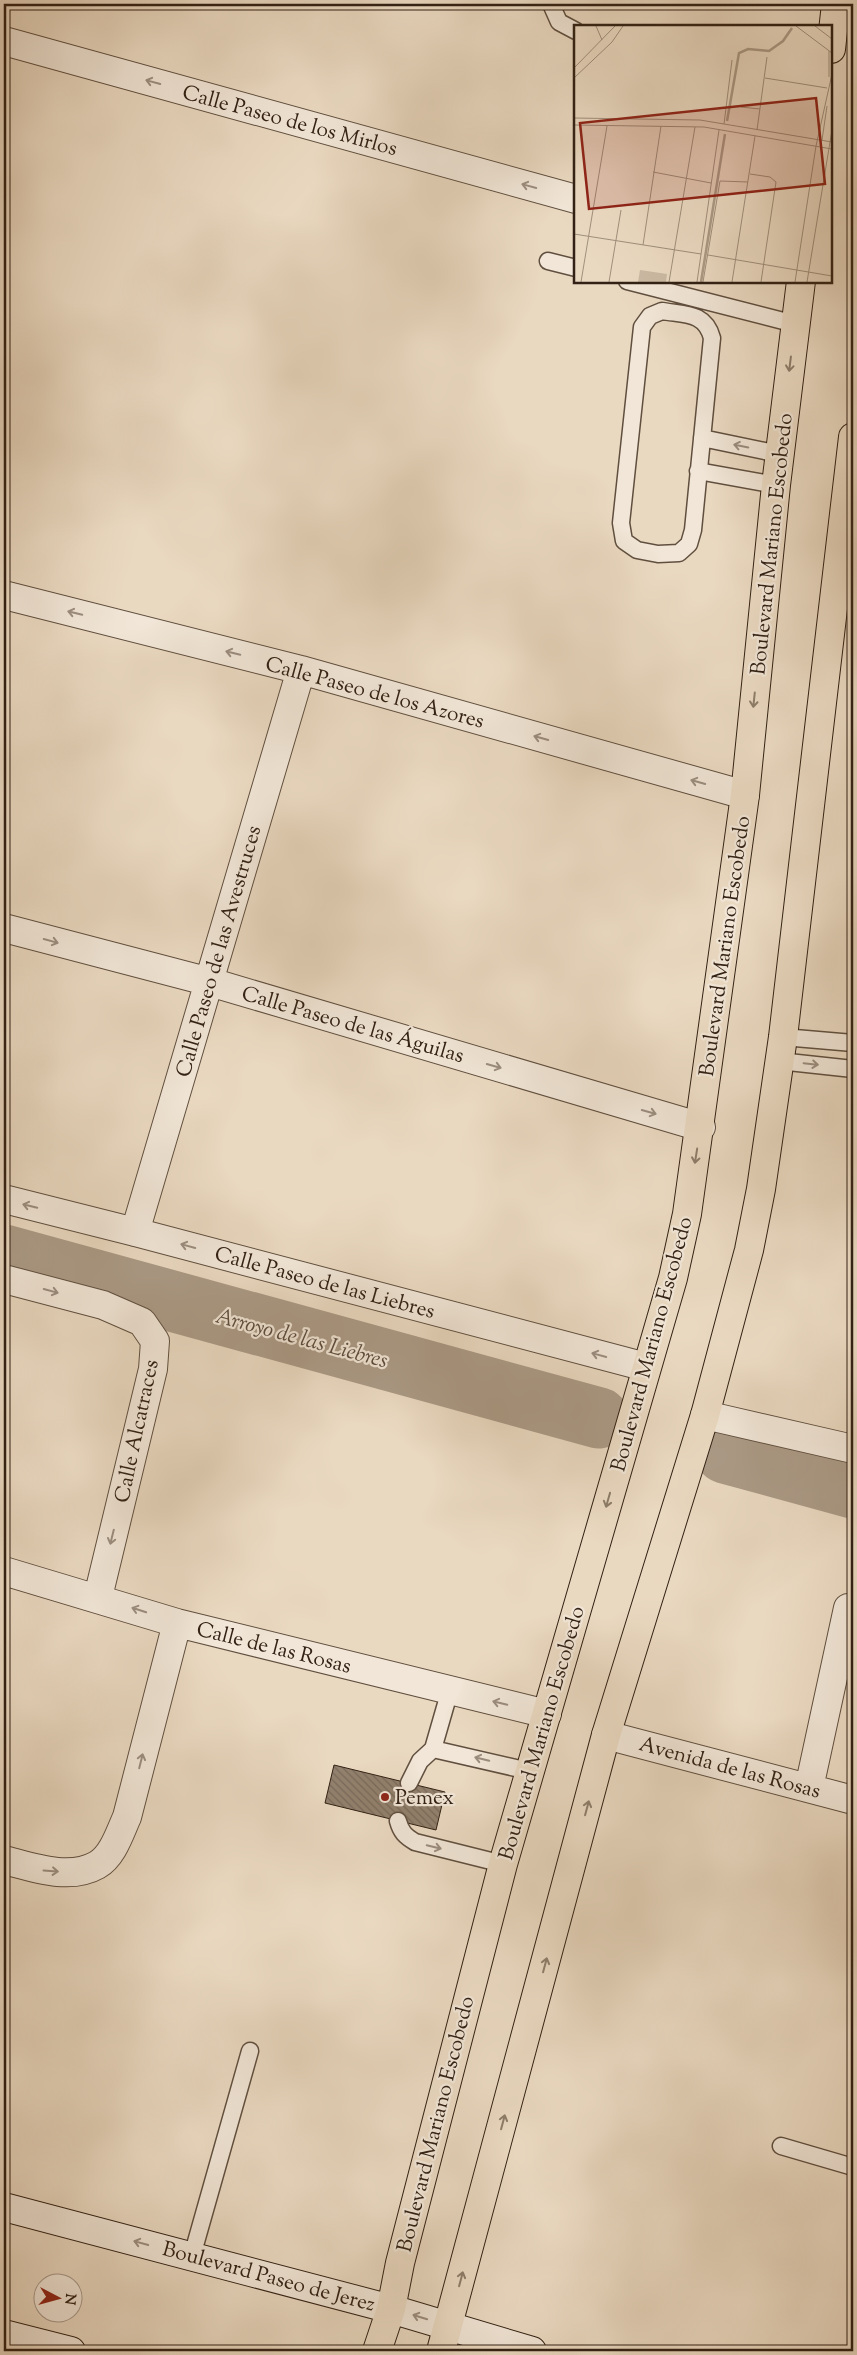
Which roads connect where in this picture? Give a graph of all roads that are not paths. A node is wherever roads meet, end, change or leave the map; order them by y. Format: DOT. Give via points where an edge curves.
graph roads {
  1 [pos="551,4"];
  2 [pos="836,4"];
  3 [pos="574,30"];
  4 [pos="832,40"];
  5 [pos="4,41"];
  6 [pos="574,198"];
  7 [pos="548,261"];
  8 [pos="574,268"];
  9 [pos="631,282"];
  10 [pos="801,282"];
  11 [pos="795,324"];
  12 [pos="853,437"];
  13 [pos="702,438"];
  14 [pos="779,454"];
  15 [pos="698,471"];
  16 [pos="776,485"];
  17 [pos="4,595"];
  18 [pos="301,670"];
  19 [pos="745,795"];
  20 [pos="4,928"];
  21 [pos="210,982"];
  22 [pos="853,1043"];
  23 [pos="781,1049"];
  24 [pos="853,1068"];
  25 [pos="701,1127"];
  26 [pos="4,1199"];
  27 [pos="135,1232"];
  28 [pos="4,1279"];
  29 [pos="646,1367"];
  30 [pos="705,1415"];
  31 [pos="853,1449"];
  32 [pos="4,1571"];
  33 [pos="98,1597"];
  34 [pos="848,1608"];
  35 [pos="177,1622"];
  36 [pos="450,1690"];
  37 [pos="547,1714"];
  38 [pos="606,1735"];
  39 [pos="433,1749"];
  40 [pos="529,1771"];
  41 [pos="409,1783"];
  42 [pos="809,1788"];
  43 [pos="853,1800"];
  44 [pos="398,1820"];
  45 [pos="4,1860"];
  46 [pos="502,1864"];
  47 [pos="250,2051"];
  48 [pos="782,2146"];
  49 [pos="853,2167"];
  50 [pos="4,2207"];
  51 [pos="192,2256"];
  52 [pos="391,2309"];
  53 [pos="4,2334"];
  54 [pos="445,2339"];
  55 [pos="71,2351"];
  56 [pos="377,2351"];
  57 [pos="532,2351"];
  1 -- 3 [label="lane" via="559,22"];
  2 -- 4 [label="main road"];
  6 -- 5 [label="street, Calle Paseo de los Mirlos, one-way"];
  7 -- 8 [label="lane"];
  9 -- 11 [label="lane"];
  10 -- 11 [label="main road, Boulevard Mariano Escobedo"];
  11 -- 14 [label="main road, Boulevard Mariano Escobedo, one-way"];
  12 -- 23 [label="main road"];
  14 -- 13 [label="lane, one-way"];
  13 -- 15 [label="lane"];
  13 -- 15 [label="lane" via="712,338 709,325 696,316 662,311 650,316 642,327 638,349 621,523 624,541 637,550 679,553 688,544 693,530"];
  14 -- 16 [label="main road, Boulevard Mariano Escobedo"];
  15 -- 16 [label="lane"];
  16 -- 19 [label="main road, Boulevard Mariano Escobedo, one-way"];
  18 -- 17 [label="street, Calle Paseo de los Azores, one-way"];
  19 -- 18 [label="street, Calle Paseo de los Azores, one-way"];
  18 -- 21 [label="street, Calle Paseo de las Avestruces"];
  19 -- 25 [label="main road, Boulevard Mariano Escobedo"];
  20 -- 21 [label="street, Calle Paseo de las Águilas, one-way"];
  21 -- 25 [label="street, Calle Paseo de las Águilas, one-way"];
  21 -- 27 [label="street, Calle Paseo de las Avestruces"];
  22 -- 23 [label="lane"];
  23 -- 24 [label="lane, one-way"];
  23 -- 30 [label="main road" via="749,1250"];
  25 -- 29 [label="main road, Boulevard Mariano Escobedo, one-way" via="673,1278"];
  27 -- 26 [label="street, Calle Paseo de las Liebres, one-way"];
  29 -- 27 [label="street, Calle Paseo de las Liebres, one-way"];
  28 -- 33 [label="street, Calle Alcatraces, one-way" via="103,1305 142,1322 155,1341 153,1370"];
  29 -- 37 [label="main road, Boulevard Mariano Escobedo, one-way"];
  30 -- 31 [label="street"];
  30 -- 38 [label="main road"];
  32 -- 33 [label="street, Calle de las Rosas"];
  35 -- 33 [label="street, Calle de las Rosas, one-way"];
  34 -- 42 [label="street"];
  35 -- 36 [label="street, Calle de las Rosas"];
  45 -- 35 [label="street, one-way" via="46,1871 75,1872 98,1865 114,1846 127,1817"];
  37 -- 36 [label="street, Calle de las Rosas, one-way"];
  36 -- 39 [label="lane"];
  37 -- 40 [label="main road, Boulevard Mariano Escobedo"];
  38 -- 42 [label="street, Avenida de las Rosas"];
  54 -- 38 [label="main road, one-way"];
  40 -- 39 [label="lane, one-way"];
  39 -- 41 [label="lane" via="420,1761"];
  40 -- 46 [label="main road, Boulevard Mariano Escobedo"];
  42 -- 43 [label="street, Avenida de las Rosas"];
  44 -- 46 [label="lane, one-way" via="405,1836 415,1842"];
  46 -- 52 [label="main road, Boulevard Mariano Escobedo"];
  47 -- 51 [label="lane"];
  48 -- 49 [label="lane"];
  51 -- 50 [label="street, Boulevard Paseo de Jerez, one-way"];
  51 -- 52 [label="street, Boulevard Paseo de Jerez"];
  54 -- 52 [label="street, Boulevard Paseo de Jerez, one-way"];
  52 -- 56 [label="main road, Boulevard Mariano Escobedo"];
  53 -- 55 [label="street"];
  54 -- 57 [label="street, Boulevard Paseo de Jerez"];
}
